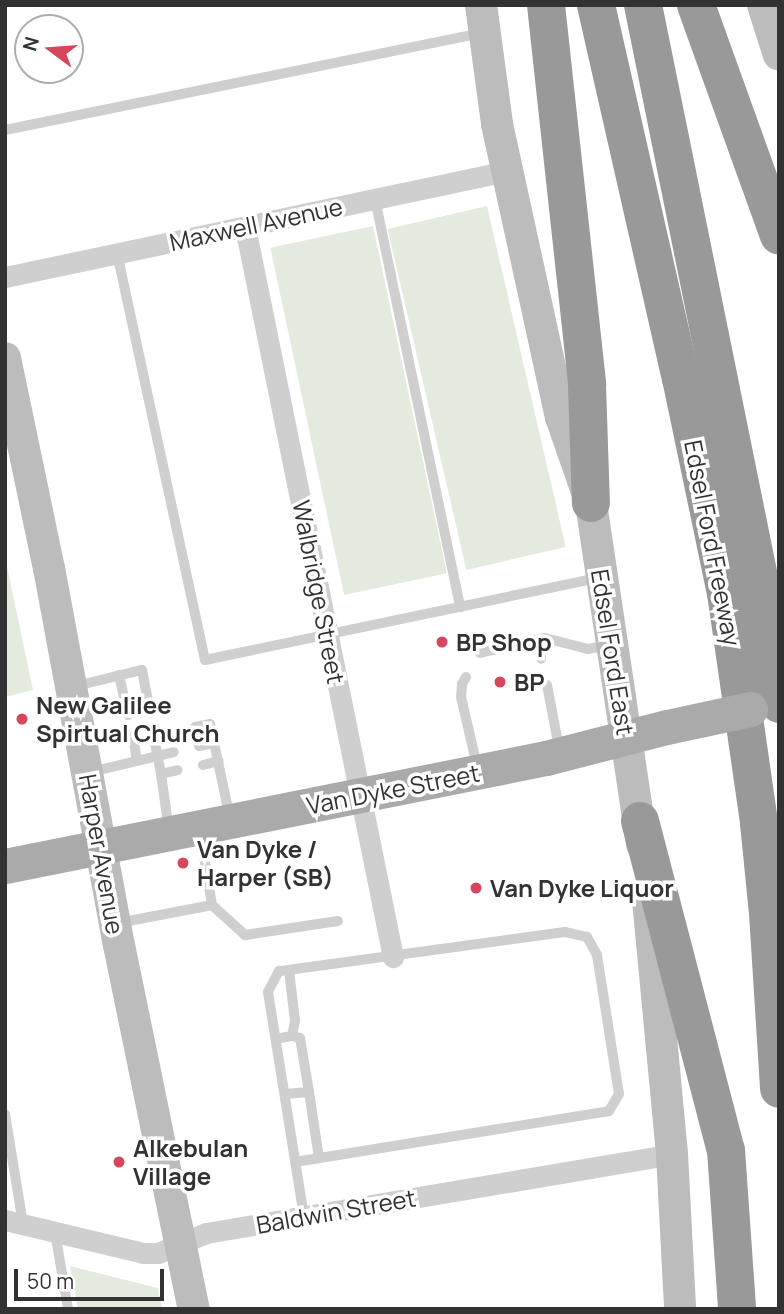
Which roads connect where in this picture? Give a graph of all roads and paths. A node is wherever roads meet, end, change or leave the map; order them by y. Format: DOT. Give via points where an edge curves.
graph roads {
  1 [pos="547,5"];
  2 [pos="596,5"];
  3 [pos="643,5"];
  4 [pos="696,5"];
  5 [pos="763,5"];
  6 [pos="483,19"];
  7 [pos="779,55"];
  8 [pos="5,130"];
  9 [pos="507,171"];
  10 [pos="375,199"];
  11 [pos="245,227"];
  12 [pos="779,236"];
  13 [pos="117,253"];
  14 [pos="5,277"];
  15 [pos="5,358"];
  16 [pos="11,405"];
  17 [pos="591,503"];
  18 [pos="602,578"];
  19 [pos="460,607"];
  20 [pos="328,633"];
  21 [pos="538,639"];
  22 [pos="612,645"];
  23 [pos="480,653"];
  24 [pos="541,659"];
  25 [pos="119,676"];
  26 [pos="466,677"];
  27 [pos="547,685"];
  28 [pos="71,688"];
  29 [pos="779,704"];
  30 [pos="150,710"];
  31 [pos="128,715"];
  32 [pos="195,727"];
  33 [pos="170,734"];
  34 [pos="133,736"];
  35 [pos="626,737"];
  36 [pos="215,743"];
  37 [pos="200,746"];
  38 [pos="174,752"];
  39 [pos="158,755"];
  40 [pos="560,755"];
  41 [pos="137,761"];
  42 [pos="219,761"];
  43 [pos="203,765"];
  44 [pos="178,770"];
  45 [pos="479,772"];
  46 [pos="87,773"];
  47 [pos="161,774"];
  48 [pos="360,795"];
  49 [pos="640,821"];
  50 [pos="200,827"];
  51 [pos="101,848"];
  52 [pos="5,866"];
  53 [pos="212,905"];
  54 [pos="338,921"];
  55 [pos="115,924"];
  56 [pos="393,957"];
  57 [pos="289,970"];
  58 [pos="292,1036"];
  59 [pos="276,1040"];
  60 [pos="779,1089"];
  61 [pos="309,1092"];
  62 [pos="285,1094"];
  63 [pos="5,1114"];
  64 [pos="672,1154"];
  65 [pos="319,1158"];
  66 [pos="295,1162"];
  67 [pos="304,1216"];
  68 [pos="14,1222"];
  69 [pos="55,1232"];
  70 [pos="181,1243"];
  71 [pos="68,1309"];
  72 [pos="194,1309"];
  73 [pos="680,1309"];
  74 [pos="737,1309"];
  1 -- 17 [label="highway" via="587,385"];
  2 -- 60 [label="highway, Edsel Ford Freeway" via="726,593 759,823"];
  3 -- 29 [label="highway, Edsel Ford Freeway" via="763,597"];
  4 -- 12 [label="highway"];
  5 -- 7 [label="street"];
  6 -- 8 [label="lane"];
  6 -- 9 [label="street, Edsel Ford East"];
  9 -- 10 [label="street, Maxwell Avenue"];
  9 -- 17 [label="street, Edsel Ford East" via="561,417"];
  10 -- 11 [label="street, Maxwell Avenue"];
  10 -- 19 [label="lane"];
  11 -- 13 [label="street, Maxwell Avenue"];
  11 -- 20 [label="street, Walbridge Street"];
  13 -- 14 [label="street, Maxwell Avenue"];
  13 -- 20 [label="lane" via="205,660"];
  15 -- 16 [label="street, Harper Avenue"];
  16 -- 28 [label="street, Harper Avenue"];
  17 -- 18 [label="street, Edsel Ford East"];
  18 -- 19 [label="lane"];
  18 -- 22 [label="street, Edsel Ford East"];
  19 -- 20 [label="lane"];
  20 -- 48 [label="street, Walbridge Street"];
  21 -- 22 [label="lane" via="588,649"];
  21 -- 23 [label="lane"];
  21 -- 24 [label="lane"];
  22 -- 35 [label="street, Edsel Ford East"];
  25 -- 28 [label="lane"];
  25 -- 30 [label="lane" via="142,670"];
  25 -- 31 [label="lane"];
  26 -- 45 [label="lane" via="461,697"];
  27 -- 40 [label="lane"];
  28 -- 46 [label="street, Harper Avenue"];
  29 -- 35 [label="main road, Van Dyke Street, bridge"];
  32 -- 36 [label="lane" via="210,724"];
  33 -- 39 [label="lane" via="154,735"];
  34 -- 41 [label="lane"];
  35 -- 40 [label="main road, Van Dyke Street"];
  35 -- 49 [label="street, Edsel Ford East"];
  36 -- 37 [label="lane"];
  36 -- 42 [label="lane"];
  38 -- 39 [label="lane"];
  39 -- 41 [label="lane"];
  39 -- 47 [label="lane"];
  40 -- 45 [label="main road, Van Dyke Street"];
  41 -- 46 [label="lane"];
  42 -- 43 [label="lane"];
  42 -- 50 [label="lane"];
  44 -- 47 [label="lane"];
  45 -- 48 [label="main road, Van Dyke Street"];
  46 -- 51 [label="street, Harper Avenue"];
  47 -- 50 [label="lane"];
  48 -- 50 [label="main road, Van Dyke Street"];
  48 -- 56 [label="street, Walbridge Street"];
  49 -- 64 [label="street, Edsel Ford East"];
  49 -- 74 [label="highway" via="726,1150"];
  50 -- 51 [label="main road, Van Dyke Street"];
  50 -- 53 [label="lane"];
  51 -- 52 [label="main road, Van Dyke Street"];
  51 -- 55 [label="street, Harper Avenue"];
  53 -- 54 [label="lane" via="245,935"];
  53 -- 55 [label="lane"];
  55 -- 70 [label="street, Harper Avenue"];
  56 -- 57 [label="lane"];
  56 -- 65 [label="lane" via="565,932 587,937 597,955 619,1094 609,1111"];
  57 -- 58 [label="lane" via="295,1021"];
  57 -- 59 [label="lane" via="279,971 268,992"];
  58 -- 59 [label="lane"];
  58 -- 61 [label="lane" via="300,1038"];
  59 -- 62 [label="lane"];
  61 -- 62 [label="lane"];
  61 -- 65 [label="lane"];
  62 -- 66 [label="lane"];
  63 -- 68 [label="lane"];
  64 -- 67 [label="street, Baldwin Street"];
  64 -- 73 [label="street, Edsel Ford East"];
  65 -- 66 [label="lane"];
  66 -- 67 [label="lane"];
  67 -- 70 [label="street, Baldwin Street" via="206,1233"];
  68 -- 69 [label="street, Baldwin Street"];
  69 -- 70 [label="street, Baldwin Street" via="143,1253 158,1253"];
  69 -- 71 [label="lane"];
  70 -- 72 [label="street, Harper Avenue"];
}
